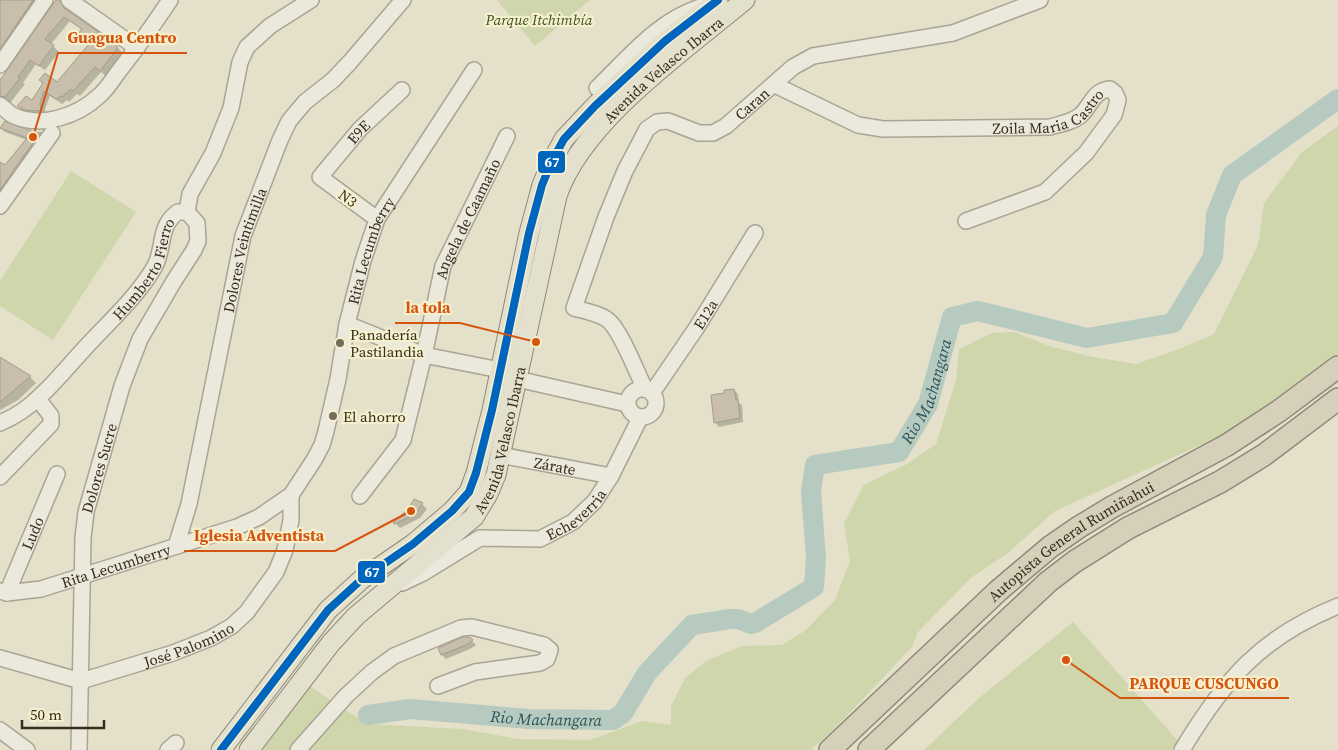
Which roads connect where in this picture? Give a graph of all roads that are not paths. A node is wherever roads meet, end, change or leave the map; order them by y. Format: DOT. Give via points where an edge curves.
graph roads {
  1 [pos="45,0"];
  2 [pos="69,0"];
  3 [pos="170,0"];
  4 [pos="311,0"];
  5 [pos="403,0"];
  6 [pos="745,0"];
  7 [pos="1040,0"];
  8 [pos="715,2"];
  9 [pos="137,48"];
  10 [pos="0,65"];
  11 [pos="474,70"];
  12 [pos="774,85"];
  13 [pos="596,88"];
  14 [pos="402,90"];
  15 [pos="0,105"];
  16 [pos="52,133"];
  17 [pos="507,136"];
  18 [pos="320,177"];
  19 [pos="0,206"];
  20 [pos="187,212"];
  21 [pos="377,219"];
  22 [pos="966,221"];
  23 [pos="755,233"];
  24 [pos="348,324"];
  25 [pos="424,355"];
  26 [pos="1338,367"];
  27 [pos="500,370"];
  28 [pos="517,379"];
  29 [pos="649,391"];
  30 [pos="38,399"];
  31 [pos="1338,399"];
  32 [pos="627,404"];
  33 [pos="640,418"];
  34 [pos="0,423"];
  35 [pos="500,455"];
  36 [pos="57,474"];
  37 [pos="611,476"];
  38 [pos="0,477"];
  39 [pos="291,495"];
  40 [pos="360,496"];
  41 [pos="176,546"];
  42 [pos="82,576"];
  43 [pos="389,589"];
  44 [pos="3,592"];
  45 [pos="1338,606"];
  46 [pos="0,658"];
  47 [pos="81,681"];
  48 [pos="438,686"];
  49 [pos="0,730"];
  50 [pos="26,750"];
  51 [pos="80,750"];
  52 [pos="221,750"];
  53 [pos="249,750"];
  54 [pos="298,750"];
  55 [pos="830,750"];
  56 [pos="869,750"];
  57 [pos="1182,750"];
  1 -- 10 [label="street"];
  2 -- 9 [label="street"];
  3 -- 9 [label="street"];
  4 -- 20 [label="street, Humberto Fierro" via="270,26 247,47 240,62 231,108 213,153 190,194"];
  5 -- 41 [label="street, Dolores Veintimilla" via="333,80 305,102 289,121 280,140 243,236 189,504"];
  6 -- 28 [label="main road, Avenida Velasco Ibarra" via="605,120 580,151 556,196"];
  7 -- 12 [label="street, Caran" via="953,33 813,56"];
  8 -- 13 [label="street" via="695,8 661,26"];
  8 -- 27 [label="main road, Avenida Velasco Ibarra" via="629,73 564,139 542,185"];
  9 -- 15 [label="street" via="101,94 65,117 27,120 11,114"];
  11 -- 21 [label="street, Rita Lecumberry"];
  12 -- 22 [label="street, Zoila Maria Castro" via="858,125 883,129 1050,127 1081,115 1103,89 1115,93 1118,100 1114,115 1086,153 1045,192"];
  12 -- 29 [label="street, Caran" via="726,126 713,133 699,133 668,121 657,122 647,129 606,217 574,308 610,322"];
  14 -- 18 [label="street, E9E" via="360,129"];
  16 -- 19 [label="street"];
  17 -- 25 [label="street, Angela de Caamaño" via="443,266"];
  18 -- 21 [label="street, N3"];
  20 -- 30 [label="street, Humberto Fierro" via="178,212 167,222 155,265 143,284"];
  20 -- 42 [label="street, Dolores Sucre" via="197,223 198,241 140,339 122,386 86,512"];
  21 -- 24 [label="street, Rita Lecumberry"];
  23 -- 29 [label="street, E12a" via="697,327"];
  24 -- 25 [label="street"];
  24 -- 39 [label="street, Rita Lecumberry" via="322,445"];
  25 -- 27 [label="street"];
  25 -- 40 [label="street, Angela de Caamaño" via="402,440"];
  26 -- 55 [label="highway, Autopista General Rumiñahui" via="1227,445 1112,507 1050,547 998,590"];
  27 -- 52 [label="main road, Avenida Velasco Ibarra" via="484,444 468,492 413,544 362,579 328,610"];
  28 -- 32 [label="street"];
  28 -- 35 [label="main road, Avenida Velasco Ibarra"];
  29 -- 32 [label="street" via="636,390"];
  29 -- 33 [label="street, Echeverria" via="656,408 650,416"];
  30 -- 34 [label="street, Humberto Fierro" via="13,418"];
  30 -- 38 [label="street" via="51,416 50,424"];
  31 -- 56 [label="highway, Autopista General Rumiñahui" via="1264,455 1220,482 1128,528 1074,562 1041,588"];
  32 -- 33 [label="street" via="631,413"];
  33 -- 37 [label="street, Echeverria"];
  35 -- 37 [label="street, Zárate"];
  35 -- 43 [label="main road, Avenida Velasco Ibarra" via="488,494 474,516"];
  36 -- 44 [label="street, Ludo"];
  37 -- 43 [label="street, Echeverria" via="595,501 573,522 540,539 480,538 423,573"];
  39 -- 41 [label="street, Rita Lecumberry" via="238,527"];
  39 -- 47 [label="street, José Palomino" via="291,520 285,550 276,572 232,626 173,653"];
  41 -- 42 [label="street, Rita Lecumberry"];
  42 -- 44 [label="street, Rita Lecumberry" via="41,589"];
  42 -- 47 [label="street, Dolores Sucre"];
  43 -- 53 [label="main road, Avenida Velasco Ibarra" via="356,616 331,643"];
  45 -- 57 [label="street" via="1304,620 1251,659 1219,694"];
  46 -- 47 [label="street"];
  47 -- 51 [label="street, Dolores Sucre"];
  48 -- 54 [label="street" via="475,672 540,663 547,659 550,650 544,645 472,627 461,628 394,656 372,672"];
  49 -- 50 [label="street"];
}
